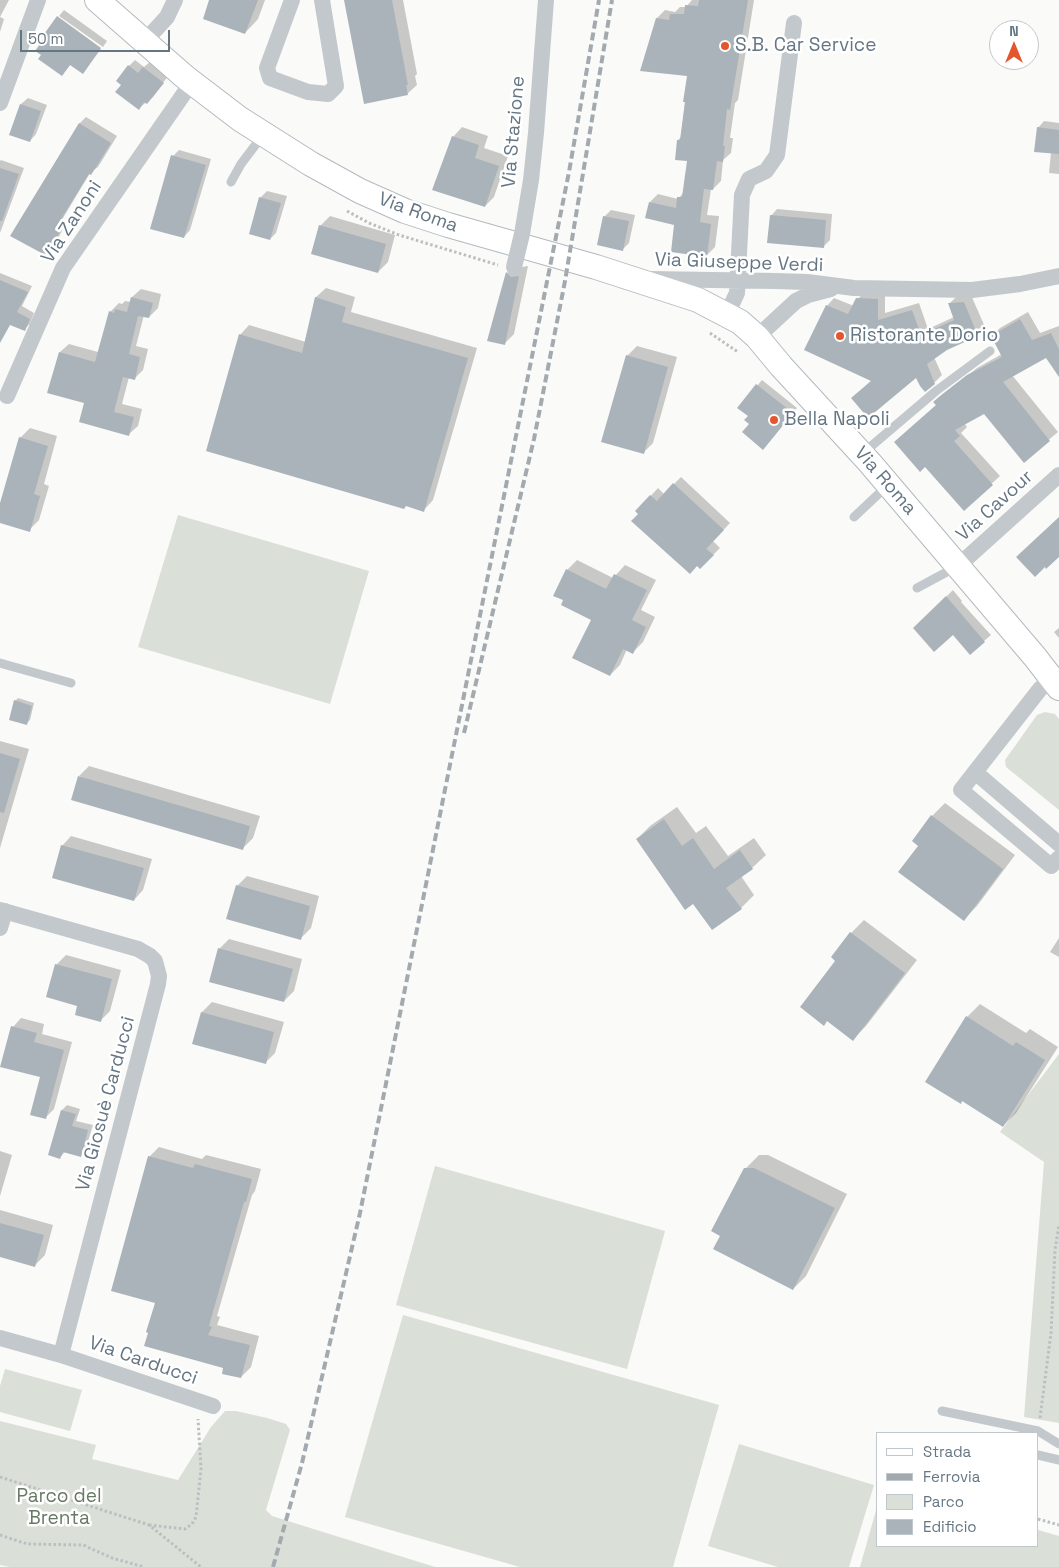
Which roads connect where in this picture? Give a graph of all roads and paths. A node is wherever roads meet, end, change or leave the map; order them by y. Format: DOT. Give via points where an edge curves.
graph roads {
  1 [pos="38,0"];
  2 [pos="96,0"];
  3 [pos="174,0"];
  4 [pos="292,0"];
  5 [pos="322,0"];
  6 [pos="546,0"];
  7 [pos="794,23"];
  8 [pos="145,41"];
  9 [pos="192,82"];
  10 [pos="0,103"];
  11 [pos="264,135"];
  12 [pos="231,182"];
  13 [pos="514,267"];
  14 [pos="1059,276"];
  15 [pos="636,280"];
  16 [pos="738,280"];
  17 [pos="840,288"];
  18 [pos="727,314"];
  19 [pos="709,332"];
  20 [pos="757,337"];
  21 [pos="990,351"];
  22 [pos="740,353"];
  23 [pos="7,396"];
  24 [pos="862,454"];
  25 [pos="1059,475"];
  26 [pos="888,484"];
  27 [pos="854,517"];
  28 [pos="958,566"];
  29 [pos="917,588"];
  30 [pos="0,663"];
  31 [pos="71,683"];
  32 [pos="1055,683"];
  33 [pos="975,772"];
  34 [pos="1059,844"];
  35 [pos="1059,858"];
  36 [pos="2,911"];
  37 [pos="0,928"];
  38 [pos="1059,1225"];
  39 [pos="0,1338"];
  40 [pos="61,1355"];
  41 [pos="205,1404"];
  42 [pos="942,1411"];
  43 [pos="1040,1420"];
  44 [pos="1059,1444"];
  45 [pos="1039,1455"];
  46 [pos="1059,1460"];
  47 [pos="0,1477"];
  48 [pos="1039,1520"];
  49 [pos="149,1525"];
  50 [pos="1059,1526"];
  51 [pos="0,1534"];
  52 [pos="144,1567"];
  53 [pos="201,1567"];
  1 -- 10 [label="street"];
  2 -- 8 [label="main road, Via Roma"];
  3 -- 8 [label="street" via="167,17"];
  4 -- 5 [label="street" via="267,68 270,78 308,92 328,94 336,86"];
  6 -- 13 [label="street, Via Stazione, bridge" via="531,180"];
  7 -- 16 [label="street" via="777,155 766,171 749,179 742,195"];
  8 -- 9 [label="main road, Via Roma"];
  9 -- 11 [label="main road, Via Roma"];
  9 -- 23 [label="street, Via Zanoni" via="63,268"];
  11 -- 12 [label="lane"];
  11 -- 15 [label="main road, Via Roma" via="335,178 405,211"];
  14 -- 17 [label="street, Via Giuseppe Verdi" via="972,290"];
  15 -- 16 [label="street, Via Giuseppe Verdi"];
  15 -- 18 [label="main road, Via Roma" via="698,300"];
  16 -- 17 [label="street, Via Giuseppe Verdi" via="807,282"];
  16 -- 18 [label="street" via="737,292"];
  17 -- 20 [label="street, Via Giuseppe Verdi" via="808,294 796,301"];
  18 -- 20 [label="main road, Via Roma"];
  19 -- 22 [label="path"];
  20 -- 24 [label="main road, Via Roma"];
  21 -- 24 [label="lane" via="936,391"];
  24 -- 26 [label="main road, Via Roma"];
  25 -- 28 [label="street, Via Cavour"];
  26 -- 27 [label="lane"];
  26 -- 28 [label="main road, Via Roma"];
  28 -- 29 [label="lane"];
  28 -- 32 [label="main road, Via Roma"];
  30 -- 31 [label="lane"];
  32 -- 33 [label="street" via="1040,689"];
  33 -- 34 [label="street"];
  33 -- 35 [label="street" via="961,790 1051,866"];
  36 -- 37 [label="street"];
  36 -- 40 [label="street, Via Giosuè Carducci" via="138,949 155,961 159,976"];
  38 -- 43 [label="path" via="1051,1333"];
  39 -- 40 [label="street"];
  40 -- 41 [label="street, Via Carducci"];
  41 -- 49 [label="path" via="196,1517 185,1529"];
  42 -- 44 [label="lane" via="1038,1431"];
  45 -- 46 [label="lane"];
  47 -- 49 [label="path"];
  48 -- 50 [label="path"];
  49 -- 53 [label="path"];
  51 -- 52 [label="path" via="27,1544 83,1544 112,1558"];
}
